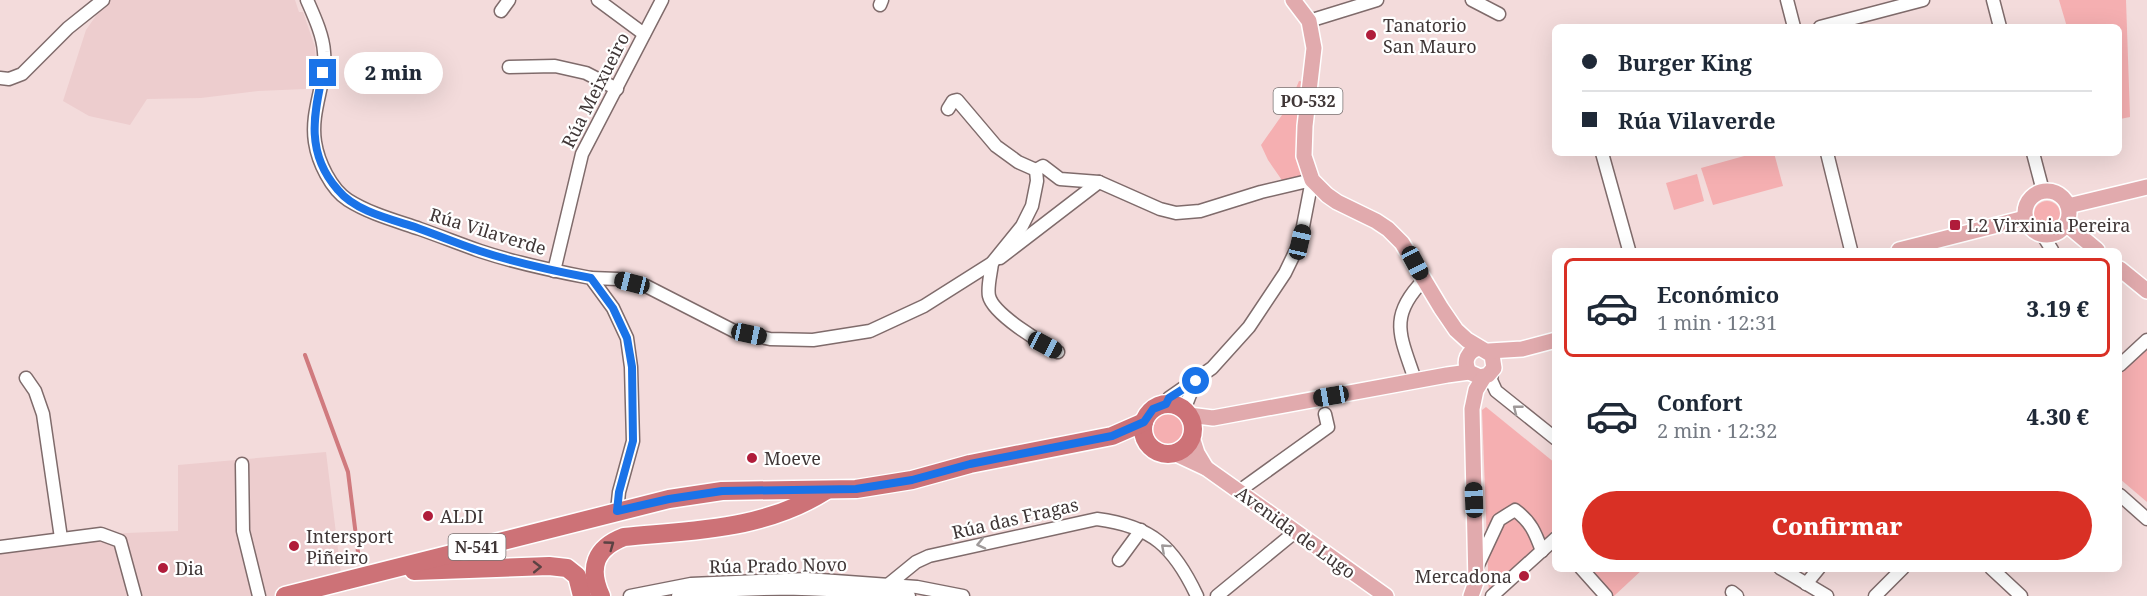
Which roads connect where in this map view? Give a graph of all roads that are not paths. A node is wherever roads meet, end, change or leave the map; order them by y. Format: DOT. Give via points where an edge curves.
graph roads {
  1 [pos="103,0"];
  2 [pos="307,0"];
  3 [pos="509,0"];
  4 [pos="598,0"];
  5 [pos="662,0"];
  6 [pos="1293,0"];
  7 [pos="1377,0"];
  8 [pos="1472,0"];
  9 [pos="1786,0"];
  10 [pos="1923,0"];
  11 [pos="1993,0"];
  12 [pos="501,11"];
  13 [pos="1499,14"];
  14 [pos="1309,21"];
  15 [pos="1793,24"];
  16 [pos="1831,24"];
  17 [pos="1999,24"];
  18 [pos="644,34"];
  19 [pos="509,67"];
  20 [pos="0,78"];
  21 [pos="617,89"];
  22 [pos="948,109"];
  23 [pos="1603,156"];
  24 [pos="1828,156"];
  25 [pos="2034,156"];
  26 [pos="1036,170"];
  27 [pos="1312,180"];
  28 [pos="1099,182"];
  29 [pos="2147,187"];
  30 [pos="2043,191"];
  31 [pos="2068,206"];
  32 [pos="2025,218"];
  33 [pos="2066,225"];
  34 [pos="2042,234"];
  35 [pos="1628,248"];
  36 [pos="1851,248"];
  37 [pos="1907,248"];
  38 [pos="2051,248"];
  39 [pos="2095,248"];
  40 [pos="994,261"];
  41 [pos="554,271"];
  42 [pos="2122,271"];
  43 [pos="591,278"];
  44 [pos="1424,280"];
  45 [pos="2147,291"];
  46 [pos="1441,308"];
  47 [pos="2147,340"];
  48 [pos="1552,341"];
  49 [pos="1522,349"];
  50 [pos="1484,350"];
  51 [pos="1058,352"];
  52 [pos="2122,363"];
  53 [pos="1478,370"];
  54 [pos="26,378"];
  55 [pos="1415,380"];
  56 [pos="1196,381"];
  57 [pos="1325,414"];
  58 [pos="1185,419"];
  59 [pos="1144,422"];
  60 [pos="1112,436"];
  61 [pos="1552,436"];
  62 [pos="1145,440"];
  63 [pos="1174,453"];
  64 [pos="242,464"];
  65 [pos="1206,468"];
  66 [pos="828,489"];
  67 [pos="1239,491"];
  68 [pos="2122,497"];
  69 [pos="617,511"];
  70 [pos="2147,519"];
  71 [pos="1141,530"];
  72 [pos="1296,532"];
  73 [pos="61,538"];
  74 [pos="1552,542"];
  75 [pos="0,547"];
  76 [pos="1542,551"];
  77 [pos="1119,560"];
  78 [pos="1476,568"];
  79 [pos="1585,572"];
  80 [pos="1786,572"];
  81 [pos="1816,572"];
  82 [pos="1899,572"];
  83 [pos="1995,572"];
  84 [pos="374,573"];
  85 [pos="889,584"];
  86 [pos="1806,584"];
  87 [pos="1476,595"];
  88 [pos="135,596"];
  89 [pos="259,596"];
  90 [pos="285,596"];
  91 [pos="584,596"];
  92 [pos="600,596"];
  93 [pos="630,596"];
  94 [pos="678,596"];
  95 [pos="909,596"];
  96 [pos="963,596"];
  97 [pos="1197,596"];
  98 [pos="1217,596"];
  99 [pos="1386,596"];
  100 [pos="1492,596"];
  101 [pos="1606,596"];
  102 [pos="1827,596"];
  103 [pos="1875,596"];
  104 [pos="2021,596"];
  1 -- 20 [label="street" via="22,74"];
  2 -- 41 [label="street, Rúa Vilaverde" via="324,51 313,128 315,146 338,191 347,200 388,218 482,252"];
  3 -- 12 [label="street"];
  4 -- 18 [label="street"];
  5 -- 18 [label="street, Rúa Meixueiro"];
  6 -- 14 [label="main road, PO-532"];
  7 -- 14 [label="street"];
  8 -- 13 [label="street"];
  9 -- 15 [label="street"];
  10 -- 16 [label="street"];
  11 -- 17 [label="street"];
  14 -- 27 [label="main road, PO-532" via="1314,48 1304,156"];
  18 -- 21 [label="street, Rúa Meixueiro"];
  19 -- 21 [label="street" via="555,66 586,73"];
  21 -- 41 [label="street, Rúa Meixueiro" via="578,165"];
  22 -- 26 [label="street" via="957,100 996,146"];
  23 -- 35 [label="street"];
  24 -- 36 [label="street"];
  25 -- 30 [label="street"];
  26 -- 28 [label="street" via="1043,166 1060,178"];
  26 -- 40 [label="street" via="1032,206 1022,226"];
  27 -- 28 [label="street" via="1188,213 1160,209"];
  27 -- 44 [label="main road" via="1337,202 1388,229 1402,243"];
  27 -- 56 [label="street" via="1300,242 1286,273 1249,327"];
  28 -- 40 [label="street, Rúa Vilaverde"];
  29 -- 31 [label="main road"];
  30 -- 31 [label="main road" via="2055,192"];
  30 -- 32 [label="main road" via="2027,204"];
  31 -- 33 [label="main road"];
  32 -- 34 [label="main road" via="2031,228"];
  32 -- 37 [label="main road"];
  33 -- 34 [label="main road" via="2055,233"];
  33 -- 39 [label="main road"];
  34 -- 38 [label="street"];
  40 -- 43 [label="street, Rúa Vilaverde" via="900,318 870,331 813,340 770,339 734,331 646,286"];
  40 -- 51 [label="street" via="988,295 993,305 1032,338"];
  41 -- 43 [label="street, Rúa Vilaverde"];
  42 -- 45 [label="main road"];
  43 -- 69 [label="street" via="613,308 627,338 632,367 633,441"];
  44 -- 46 [label="main road"];
  44 -- 55 [label="street" via="1399,318 1399,331"];
  46 -- 50 [label="main road" via="1461,334"];
  46 -- 53 [label="main road" via="1460,352"];
  47 -- 52 [label="street"];
  48 -- 49 [label="main road"];
  49 -- 50 [label="main road"];
  49 -- 53 [label="main road"];
  50 -- 53 [label="main road" via="1471,352"];
  50 -- 53 [label="main road" via="1494,359"];
  53 -- 55 [label="main road"];
  61 -- 53 [label="street, one-way" via="1496,391 1491,380"];
  53 -- 78 [label="main road" via="1468,384 1467,394 1472,409"];
  54 -- 73 [label="street" via="43,414"];
  55 -- 58 [label="main road" via="1213,418"];
  56 -- 58 [label="street"];
  56 -- 58 [label="street" via="1169,398"];
  57 -- 67 [label="street" via="1328,427"];
  58 -- 59 [label="highway, N-541" via="1153,409"];
  58 -- 63 [label="highway" via="1184,448"];
  58 -- 65 [label="main road, Avenida de Lugo"];
  59 -- 60 [label="highway, N-541"];
  59 -- 62 [label="highway"];
  60 -- 62 [label="highway, N-541"];
  60 -- 66 [label="highway, N-541" via="970,464 912,480"];
  62 -- 63 [label="highway, N-541" via="1154,450"];
  63 -- 65 [label="main road, Avenida de Lugo"];
  64 -- 89 [label="street" via="243,531"];
  65 -- 67 [label="main road, Avenida de Lugo"];
  66 -- 69 [label="highway, N-541" via="722,491"];
  92 -- 66 [label="highway, one-way" via="594,568 602,550 615,540 744,524 791,510"];
  67 -- 72 [label="main road, Avenida de Lugo"];
  68 -- 70 [label="street"];
  69 -- 84 [label="highway, N-541"];
  71 -- 77 [label="street"];
  71 -- 85 [label="street, Rúa das Fragas, one-way" via="1119,522 1086,520 929,556"];
  97 -- 71 [label="street, Rúa das Fragas, one-way" via="1172,553"];
  72 -- 98 [label="street"];
  72 -- 99 [label="main road, Avenida de Lugo"];
  73 -- 75 [label="street"];
  73 -- 88 [label="street" via="101,534 120,541"];
  74 -- 76 [label="street"];
  76 -- 78 [label="street" via="1527,519 1515,510 1499,520"];
  76 -- 100 [label="street"];
  78 -- 87 [label="main road"];
  79 -- 101 [label="street"];
  80 -- 86 [label="street"];
  81 -- 86 [label="street"];
  82 -- 103 [label="street"];
  83 -- 104 [label="street"];
  84 -- 90 [label="highway, N-541"];
  84 -- 91 [label="highway, one-way" via="549,566 567,568 577,576"];
  85 -- 93 [label="street, Rúa Prado Novo" via="775,580 691,584"];
  85 -- 96 [label="street, Rúa Prado Novo"];
  86 -- 102 [label="street"];
  91 -- 92 [label="street"];
  94 -- 95 [label="street, Rúa Prado Novo" via="805,589"];
}
